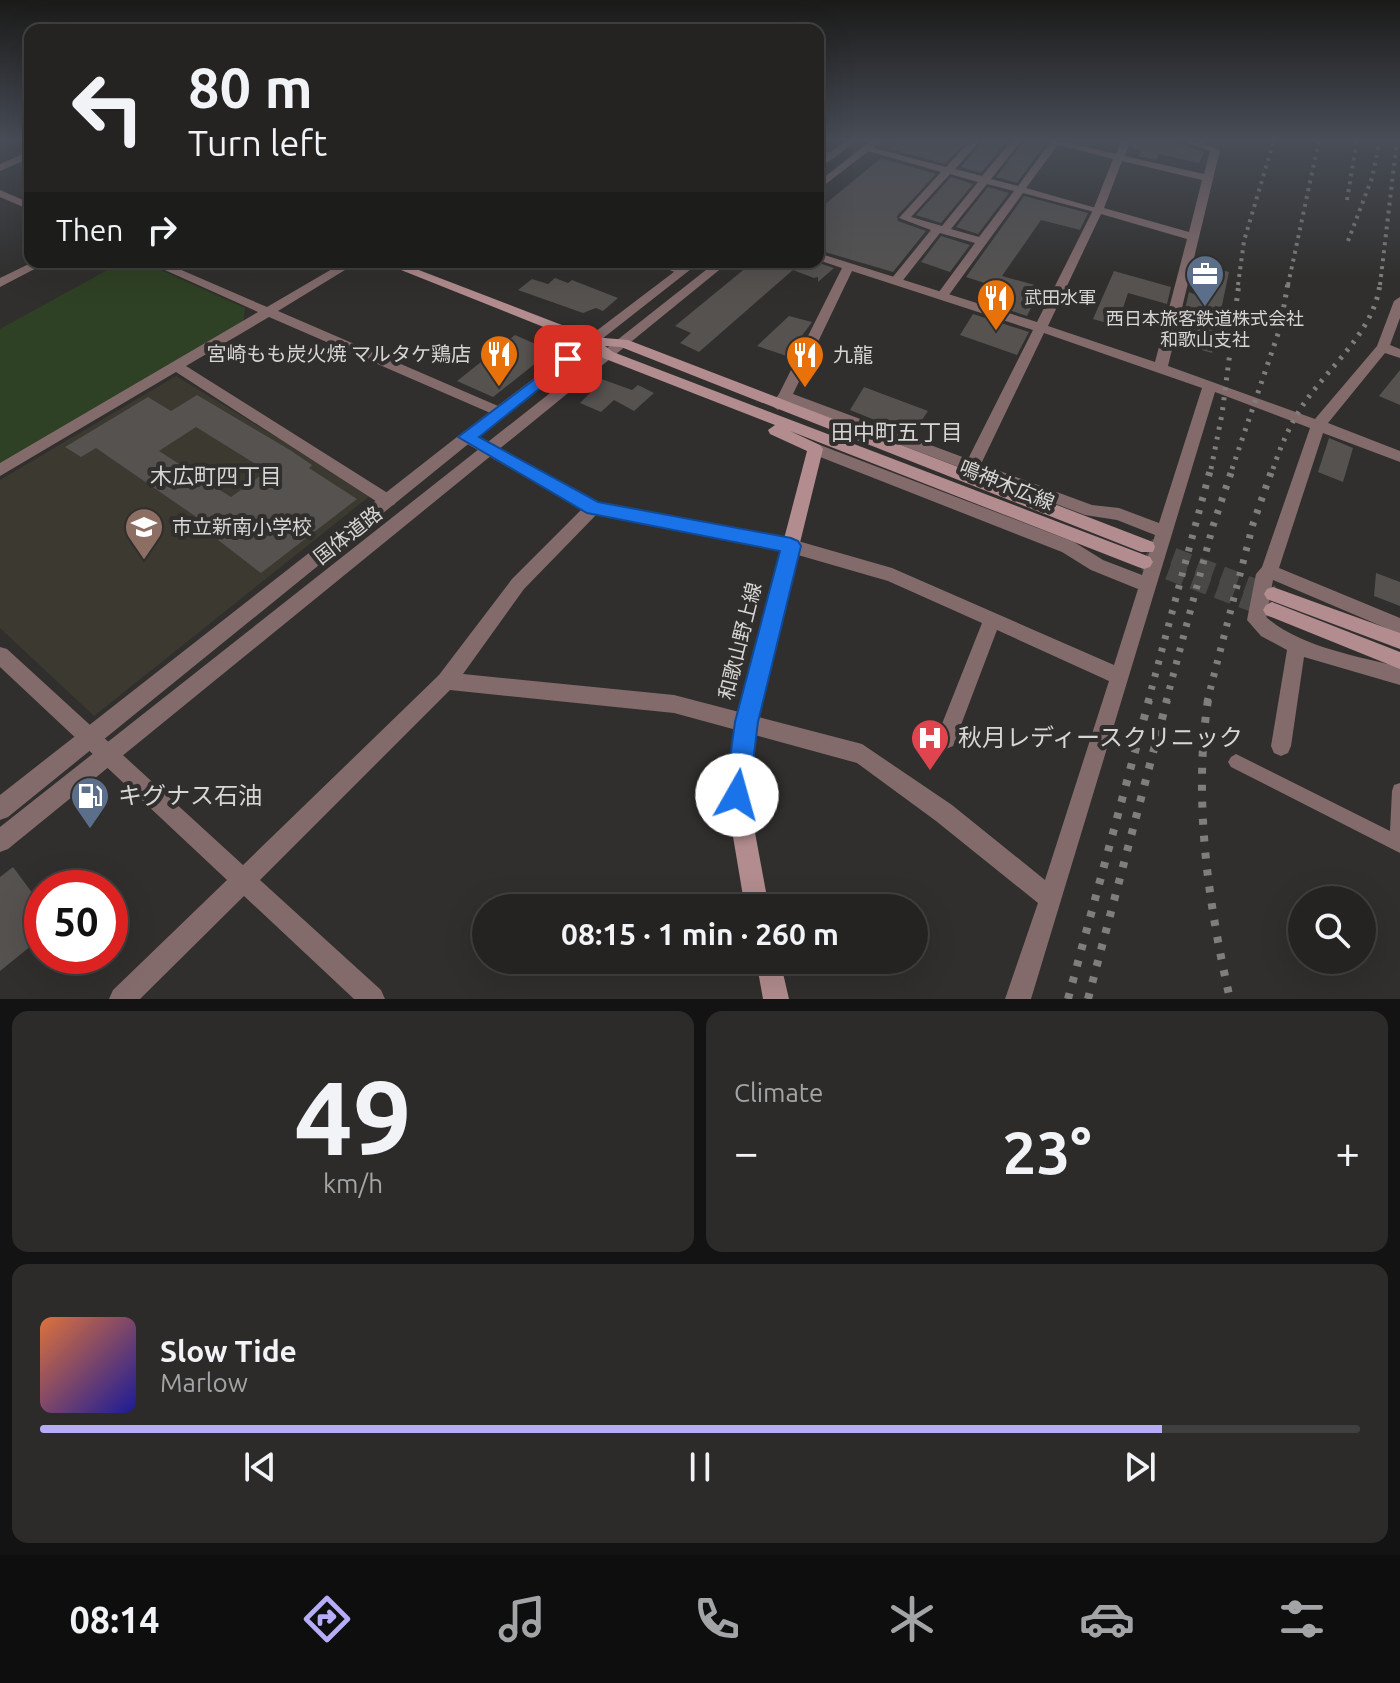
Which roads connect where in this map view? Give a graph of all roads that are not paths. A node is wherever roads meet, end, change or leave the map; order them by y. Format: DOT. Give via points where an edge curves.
graph roads {
  1 [pos="932,187"];
  2 [pos="980,187"];
  3 [pos="1012,187"];
  4 [pos="1108,187"];
  5 [pos="1204,187"];
  6 [pos="1021,189"];
  7 [pos="0,193"];
  8 [pos="24,204"];
  9 [pos="1098,210"];
  10 [pos="941,229"];
  11 [pos="1193,237"];
  12 [pos="983,242"];
  13 [pos="824,258"];
  14 [pos="849,266"];
  15 [pos="30,268"];
  16 [pos="167,268"];
  17 [pos="342,268"];
  18 [pos="402,268"];
  19 [pos="685,268"];
  20 [pos="716,268"];
  21 [pos="896,281"];
  22 [pos="0,283"];
  23 [pos="942,296"];
  24 [pos="1400,301"];
  25 [pos="269,312"];
  26 [pos="1040,328"];
  27 [pos="591,341"];
  28 [pos="623,343"];
  29 [pos="1383,347"];
  30 [pos="1400,354"];
  31 [pos="608,355"];
  32 [pos="177,367"];
  33 [pos="1160,369"];
  34 [pos="1210,386"];
  35 [pos="781,400"];
  36 [pos="500,412"];
  37 [pos="763,415"];
  38 [pos="1319,424"];
  39 [pos="467,437"];
  40 [pos="815,449"];
  41 [pos="490,450"];
  42 [pos="1398,453"];
  43 [pos="972,467"];
  44 [pos="0,470"];
  45 [pos="388,501"];
  46 [pos="593,508"];
  47 [pos="1164,532"];
  48 [pos="791,546"];
  49 [pos="1269,571"];
  50 [pos="1147,585"];
  51 [pos="992,620"];
  52 [pos="1400,626"];
  53 [pos="1400,641"];
  54 [pos="1297,644"];
  55 [pos="0,655"];
  56 [pos="1400,661"];
  57 [pos="1118,676"];
  58 [pos="1400,676"];
  59 [pos="446,681"];
  60 [pos="746,722"];
  61 [pos="946,739"];
  62 [pos="100,745"];
  63 [pos="1281,746"];
  64 [pos="1236,762"];
  65 [pos="1400,791"];
  66 [pos="0,809"];
  67 [pos="0,841"];
  68 [pos="1399,844"];
  69 [pos="243,880"];
  70 [pos="755,894"];
  71 [pos="1051,899"];
  72 [pos="771,974"];
  73 [pos="122,999"];
  74 [pos="372,999"];
  75 [pos="776,999"];
  76 [pos="1018,999"];
  1 -- 10 [label="street" via="904,218"];
  2 -- 10 [label="street"];
  3 -- 6 [label="street"];
  4 -- 9 [label="street"];
  5 -- 11 [label="street"];
  6 -- 9 [label="street"];
  6 -- 12 [label="street"];
  7 -- 8 [label="street"];
  9 -- 11 [label="street"];
  9 -- 26 [label="street"];
  10 -- 12 [label="street"];
  10 -- 21 [label="street"];
  11 -- 33 [label="street"];
  12 -- 23 [label="street"];
  13 -- 14 [label="street"];
  14 -- 21 [label="street"];
  14 -- 35 [label="street"];
  15 -- 22 [label="street"];
  16 -- 25 [label="street"];
  17 -- 25 [label="street"];
  18 -- 27 [label="main road"];
  19 -- 27 [label="street, 国体道路"];
  20 -- 28 [label="street, 国体道路"];
  21 -- 23 [label="street"];
  23 -- 26 [label="street"];
  24 -- 29 [label="street"];
  25 -- 32 [label="street"];
  25 -- 36 [label="street"];
  26 -- 33 [label="street"];
  26 -- 43 [label="street"];
  27 -- 28 [label="main road"];
  27 -- 31 [label="main road"];
  27 -- 36 [label="street, 国体道路"];
  28 -- 31 [label="street, 国体道路"];
  28 -- 35 [label="main road"];
  29 -- 30 [label="street"];
  29 -- 38 [label="street"];
  31 -- 37 [label="main road"];
  31 -- 41 [label="street, 国体道路"];
  32 -- 44 [label="street"];
  32 -- 45 [label="street"];
  33 -- 34 [label="street"];
  34 -- 38 [label="street"];
  34 -- 47 [label="street"];
  35 -- 37 [label="main road, 鳴神木広線" via="1146,554"];
  35 -- 43 [label="street"];
  36 -- 39 [label="street, 国体道路"];
  37 -- 40 [label="main road" via="776,431"];
  38 -- 42 [label="street"];
  38 -- 49 [label="street"];
  39 -- 41 [label="street"];
  39 -- 45 [label="street, 国体道路"];
  40 -- 48 [label="main road, 和歌山野上線"];
  40 -- 50 [label="street" via="1068,547"];
  41 -- 46 [label="street"];
  41 -- 62 [label="street, 国体道路"];
  43 -- 47 [label="street"];
  45 -- 62 [label="street, 国体道路"];
  46 -- 48 [label="street"];
  46 -- 59 [label="street" via="518,584"];
  47 -- 50 [label="street"];
  48 -- 51 [label="street" via="892,575"];
  48 -- 60 [label="main road, 和歌山野上線"];
  49 -- 52 [label="street"];
  49 -- 54 [label="street" via="1256,620 1266,632"];
  50 -- 57 [label="street"];
  51 -- 57 [label="street"];
  51 -- 61 [label="street"];
  53 -- 56 [label="main road" via="1272,602"];
  54 -- 58 [label="street"];
  54 -- 63 [label="street"];
  55 -- 62 [label="street"];
  57 -- 71 [label="street"];
  59 -- 60 [label="street" via="674,704"];
  59 -- 69 [label="street"];
  60 -- 70 [label="main road, 和歌山野上線" via="737,795"];
  60 -- 71 [label="street" via="862,754"];
  62 -- 66 [label="street, 国体道路"];
  62 -- 67 [label="street, 国体道路"];
  62 -- 69 [label="street"];
  64 -- 68 [label="lane"];
  65 -- 68 [label="lane"];
  69 -- 73 [label="street"];
  69 -- 74 [label="street"];
  71 -- 76 [label="street"];
  72 -- 75 [label="main road"];
}
